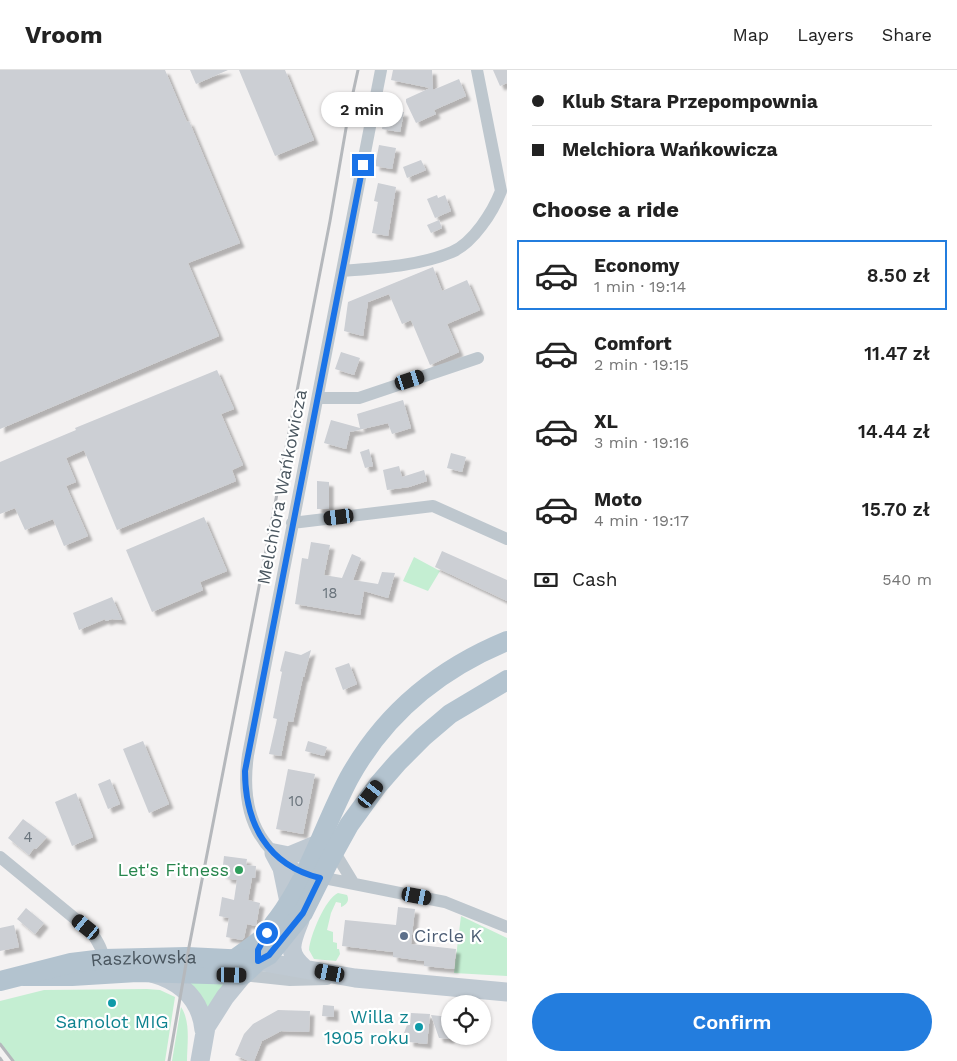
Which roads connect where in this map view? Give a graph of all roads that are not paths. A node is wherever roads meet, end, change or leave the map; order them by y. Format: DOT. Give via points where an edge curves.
graph roads {
  1 [pos="381,70"];
  2 [pos="477,70"];
  3 [pos="343,271"];
  4 [pos="478,358"];
  5 [pos="318,398"];
  6 [pos="292,523"];
  7 [pos="507,539"];
  8 [pos="507,641"];
  9 [pos="507,680"];
  10 [pos="326,848"];
  11 [pos="274,853"];
  12 [pos="0,857"];
  13 [pos="312,876"];
  14 [pos="354,884"];
  15 [pos="296,907"];
  16 [pos="507,927"];
  17 [pos="263,938"];
  18 [pos="258,961"];
  19 [pos="105,966"];
  20 [pos="239,967"];
  21 [pos="304,968"];
  22 [pos="150,972"];
  23 [pos="355,978"];
  24 [pos="0,981"];
  25 [pos="507,992"];
  26 [pos="204,1030"];
  27 [pos="200,1061"];
  1 -- 3 [label="street, Melchiora Wańkowicza"];
  2 -- 3 [label="street" via="501,191 494,208 473,236 453,252 406,265"];
  3 -- 5 [label="street, Melchiora Wańkowicza"];
  4 -- 5 [label="street" via="359,398"];
  5 -- 6 [label="street, Melchiora Wańkowicza"];
  6 -- 7 [label="street" via="433,506"];
  6 -- 11 [label="street, Melchiora Wańkowicza" via="245,771 252,819"];
  8 -- 10 [label="main road" via="451,669 380,731 349,779"];
  9 -- 10 [label="main road" via="450,714 417,743"];
  10 -- 11 [label="main road" via="289,856"];
  10 -- 13 [label="main road"];
  10 -- 14 [label="street"];
  11 -- 13 [label="street, Melchiora Wańkowicza"];
  11 -- 15 [label="main road"];
  12 -- 19 [label="street" via="86,927 100,944"];
  13 -- 14 [label="street"];
  13 -- 15 [label="main road"];
  14 -- 16 [label="street" via="445,902"];
  15 -- 17 [label="main road"];
  15 -- 18 [label="main road" via="269,955"];
  15 -- 21 [label="main road" via="291,947 294,958"];
  17 -- 18 [label="main road"];
  17 -- 20 [label="main road"];
  18 -- 20 [label="main road"];
  18 -- 21 [label="main road, Raszkowska"];
  19 -- 20 [label="main road, Raszkowska" via="156,956"];
  19 -- 22 [label="main road, Raszkowska"];
  19 -- 24 [label="main road, Raszkowska" via="72,976 23,976"];
  20 -- 22 [label="main road, Raszkowska"];
  20 -- 23 [label="street, Raszkowska" via="290,980"];
  20 -- 26 [label="main road" via="223,1001"];
  21 -- 23 [label="main road, Raszkowska"];
  22 -- 26 [label="main road" via="189,993 199,1008"];
  23 -- 25 [label="main road, Raszkowska"];
  26 -- 27 [label="main road"];
}
